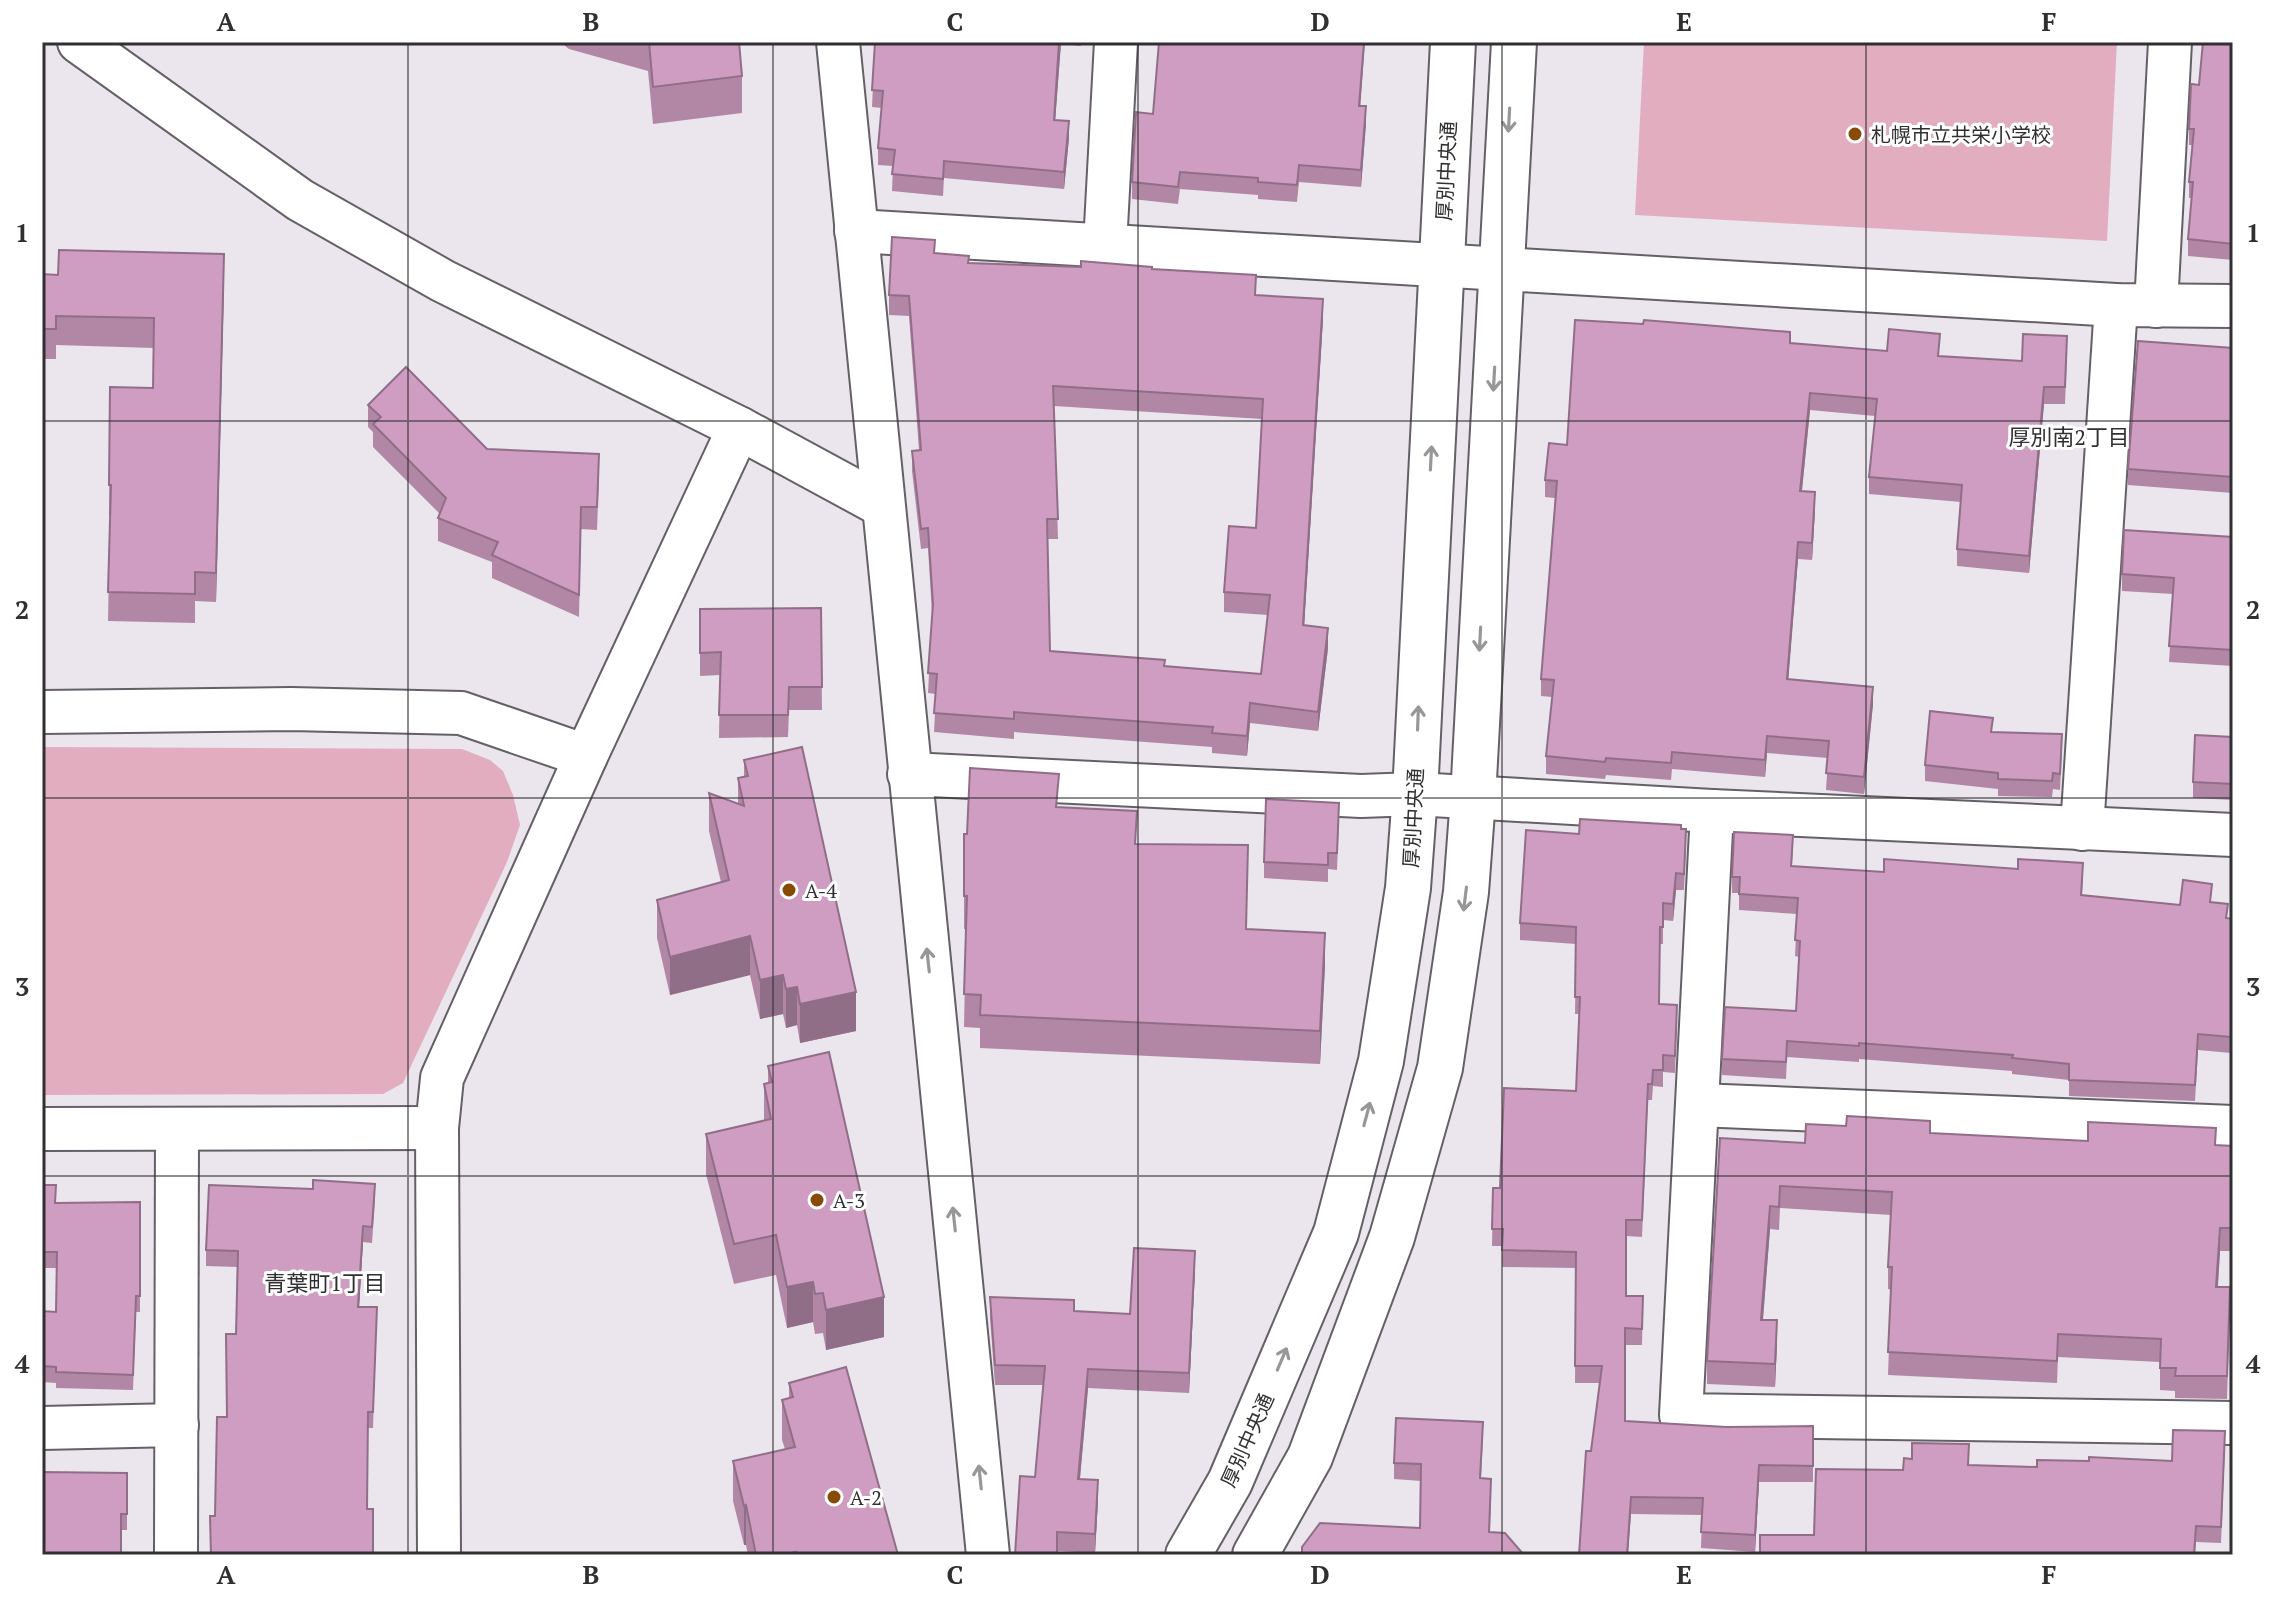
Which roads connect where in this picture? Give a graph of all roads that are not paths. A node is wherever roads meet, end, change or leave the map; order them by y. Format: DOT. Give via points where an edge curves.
graph roads {
  1 [pos="79,42"];
  2 [pos="838,42"];
  3 [pos="1116,42"];
  4 [pos="1453,42"];
  5 [pos="1514,42"];
  6 [pos="2170,42"];
  7 [pos="856,231"];
  8 [pos="1105,245"];
  9 [pos="1441,267"];
  10 [pos="1500,270"];
  11 [pos="2136,305"];
  12 [pos="2233,306"];
  13 [pos="739,428"];
  14 [pos="883,506"];
  15 [pos="42,712"];
  16 [pos="586,756"];
  17 [pos="909,774"];
  18 [pos="1415,794"];
  19 [pos="1473,798"];
  20 [pos="1712,811"];
  21 [pos="2082,829"];
  22 [pos="2233,835"];
  23 [pos="1698,1105"];
  24 [pos="2233,1127"];
  25 [pos="437,1128"];
  26 [pos="42,1129"];
  27 [pos="177,1131"];
  28 [pos="2233,1423"];
  29 [pos="177,1425"];
  30 [pos="42,1428"];
  31 [pos="176,1555"];
  32 [pos="439,1555"];
  33 [pos="988,1555"];
  34 [pos="1188,1555"];
  35 [pos="1255,1555"];
  1 -- 13 [label="street" via="300,200 443,281"];
  2 -- 7 [label="street"];
  3 -- 8 [label="street"];
  4 -- 9 [label="main road, 厚別中央通"];
  5 -- 10 [label="main road, one-way"];
  6 -- 11 [label="street"];
  7 -- 8 [label="street"];
  7 -- 14 [label="street"];
  8 -- 9 [label="street"];
  9 -- 10 [label="street"];
  18 -- 9 [label="main road, 厚別中央通, one-way"];
  10 -- 11 [label="street"];
  10 -- 19 [label="main road, one-way"];
  11 -- 12 [label="street"];
  11 -- 21 [label="street"];
  13 -- 14 [label="street"];
  13 -- 16 [label="street"];
  14 -- 17 [label="street"];
  15 -- 16 [label="street" via="461,713"];
  16 -- 25 [label="street" via="442,1078"];
  17 -- 18 [label="street" via="1361,796"];
  33 -- 17 [label="street, one-way"];
  18 -- 19 [label="street"];
  34 -- 18 [label="main road, 厚別中央通, one-way" via="1230,1482 1336,1233 1381,1061 1408,888"];
  19 -- 20 [label="street"];
  19 -- 35 [label="main road, one-way" via="1466,892 1440,1068 1392,1237 1310,1457"];
  20 -- 21 [label="street"];
  20 -- 23 [label="street"];
  21 -- 22 [label="street"];
  23 -- 24 [label="street"];
  23 -- 28 [label="street" via="1681,1415"];
  25 -- 27 [label="street"];
  25 -- 32 [label="street"];
  26 -- 27 [label="street"];
  27 -- 29 [label="street"];
  29 -- 30 [label="street"];
  29 -- 31 [label="street"];
}
